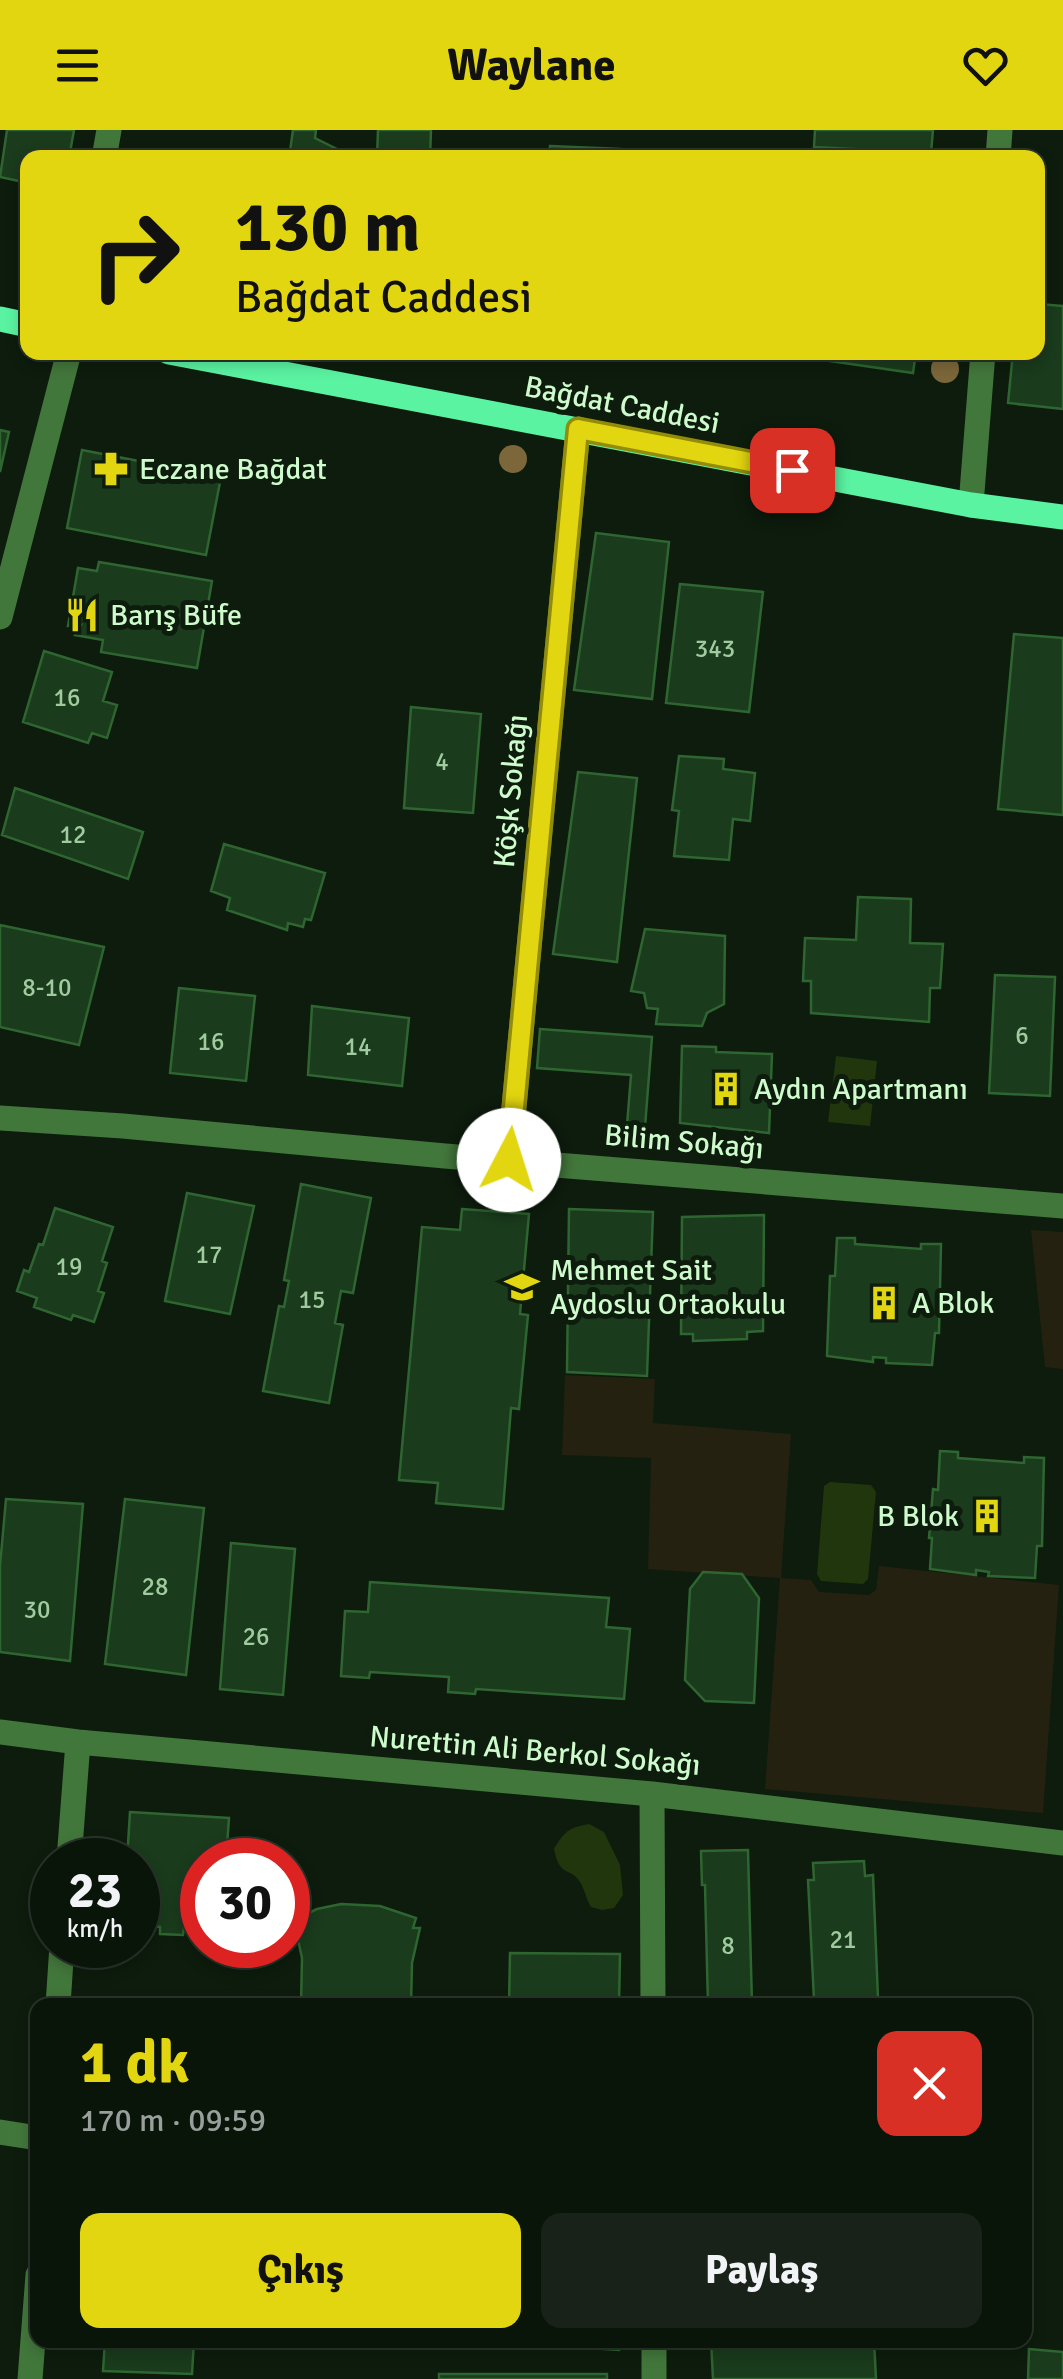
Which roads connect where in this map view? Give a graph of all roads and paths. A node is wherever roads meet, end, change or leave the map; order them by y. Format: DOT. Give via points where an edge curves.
graph roads {
  1 [pos="67,360"];
  2 [pos="211,360"];
  3 [pos="982,360"];
  4 [pos="578,429"];
  5 [pos="971,505"];
  6 [pos="1063,516"];
  7 [pos="0,617"];
  8 [pos="0,1118"];
  9 [pos="509,1160"];
  10 [pos="1063,1206"];
  11 [pos="0,1732"];
  12 [pos="78,1742"];
  13 [pos="652,1794"];
  14 [pos="71,1838"];
  15 [pos="1063,1843"];
  16 [pos="60,1968"];
  17 [pos="58,1998"];
  18 [pos="653,1998"];
  19 [pos="0,2132"];
  20 [pos="30,2137"];
  21 [pos="32,2348"];
  22 [pos="654,2348"];
  23 [pos="30,2379"];
  24 [pos="654,2379"];
  1 -- 7 [label="street"];
  2 -- 4 [label="main road, Bağdat Caddesi"];
  3 -- 5 [label="street"];
  4 -- 5 [label="main road, Bağdat Caddesi"];
  4 -- 9 [label="street, Köşk Sokağı"];
  5 -- 6 [label="main road, Bağdat Caddesi"];
  8 -- 9 [label="street, Bilim Sokağı"];
  9 -- 10 [label="street, Bilim Sokağı"];
  11 -- 12 [label="street, Nurettin Ali Berkol Sokağı"];
  12 -- 13 [label="street, Nurettin Ali Berkol Sokağı"];
  12 -- 14 [label="street"];
  13 -- 15 [label="street, Nurettin Ali Berkol Sokağı"];
  13 -- 18 [label="street"];
  16 -- 17 [label="street"];
  19 -- 20 [label="street"];
  21 -- 23 [label="street"];
  22 -- 24 [label="street"];
}
